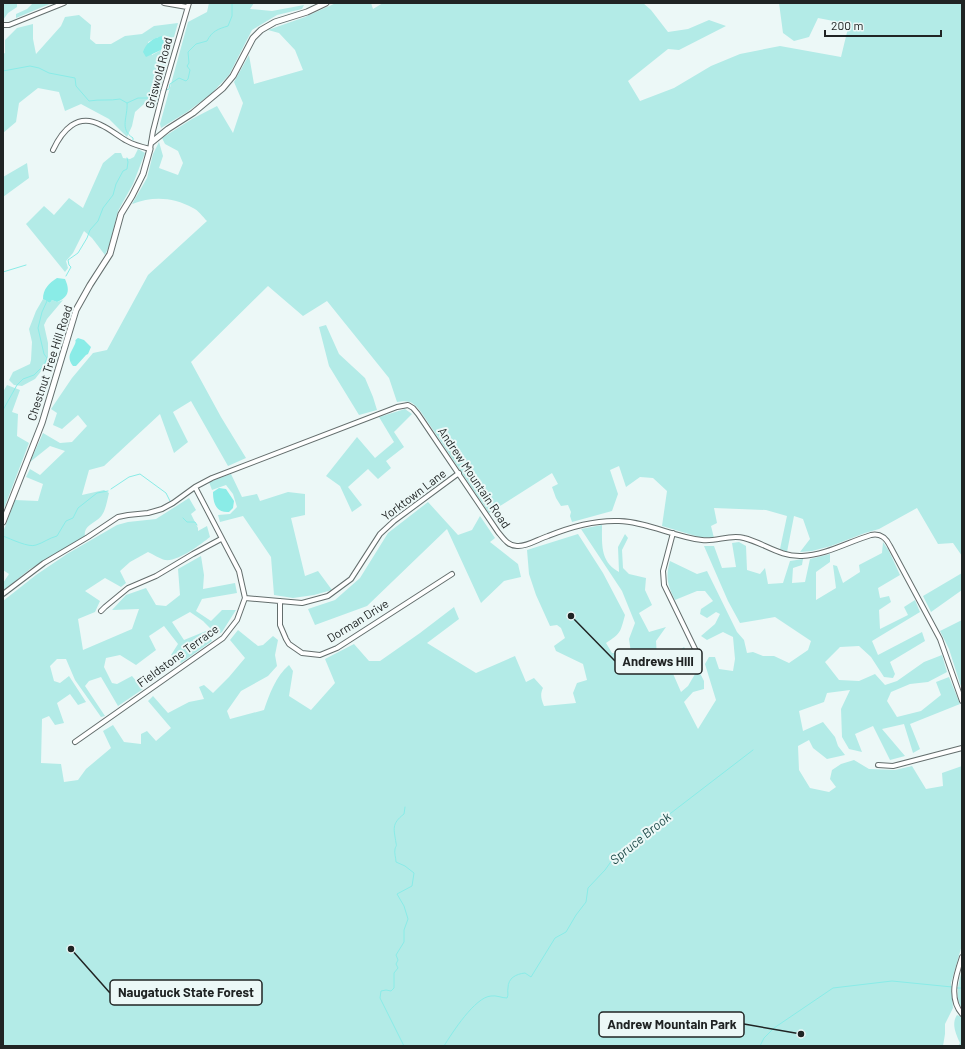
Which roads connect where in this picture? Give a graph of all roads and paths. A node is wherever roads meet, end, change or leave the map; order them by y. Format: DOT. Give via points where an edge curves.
graph roads {
  1 [pos="64,3"];
  2 [pos="164,3"];
  3 [pos="323,4"];
  4 [pos="188,5"];
  5 [pos="3,25"];
  6 [pos="152,142"];
  7 [pos="150,149"];
  8 [pos="53,150"];
  9 [pos="459,473"];
  10 [pos="195,487"];
  11 [pos="3,522"];
  12 [pos="674,533"];
  13 [pos="221,539"];
  14 [pos="452,574"];
  15 [pos="3,594"];
  16 [pos="245,598"];
  17 [pos="280,601"];
  18 [pos="101,612"];
  19 [pos="698,655"];
  20 [pos="962,701"];
  21 [pos="75,742"];
  22 [pos="962,748"];
  23 [pos="878,765"];
  24 [pos="962,957"];
  25 [pos="962,1014"];
  1 -- 5 [label="street" via="9,25"];
  2 -- 4 [label="street"];
  3 -- 6 [label="street" via="261,30 253,38 233,76 223,88"];
  4 -- 6 [label="street, Griswold Road" via="163,92"];
  6 -- 7 [label="street, Griswold Road"];
  7 -- 8 [label="street" via="126,141 100,124 88,121 67,128"];
  7 -- 11 [label="street, Chestnut Tree Hill Road" via="143,174 121,214 110,254 76,310 42,423"];
  9 -- 10 [label="street, Andrew Mountain Road" via="415,409 406,405 216,476"];
  9 -- 12 [label="street, Andrew Mountain Road" via="498,532 505,541 514,546 524,545 570,528 608,521 625,521"];
  9 -- 17 [label="street, Yorktown Lane" via="380,534 351,579 328,596 302,604"];
  10 -- 13 [label="street"];
  10 -- 15 [label="street, Andrew Mountain Road" via="162,509 114,519 88,538 49,560"];
  12 -- 19 [label="street" via="663,571 664,585"];
  12 -- 20 [label="street, Andrew Mountain Road" via="704,540 741,537 781,553 799,556 821,553 871,535 883,537 940,639"];
  13 -- 16 [label="street" via="239,571"];
  13 -- 18 [label="street" via="156,576 128,588"];
  14 -- 17 [label="street, Dorman Drive" via="337,648 320,655 302,653 289,644 280,625"];
  16 -- 17 [label="street, Yorktown Lane"];
  16 -- 21 [label="street, Fieldstone Terrace" via="238,620 222,638"];
  22 -- 23 [label="street" via="893,766"];
  24 -- 25 [label="street" via="954,996 956,1006"];
}
